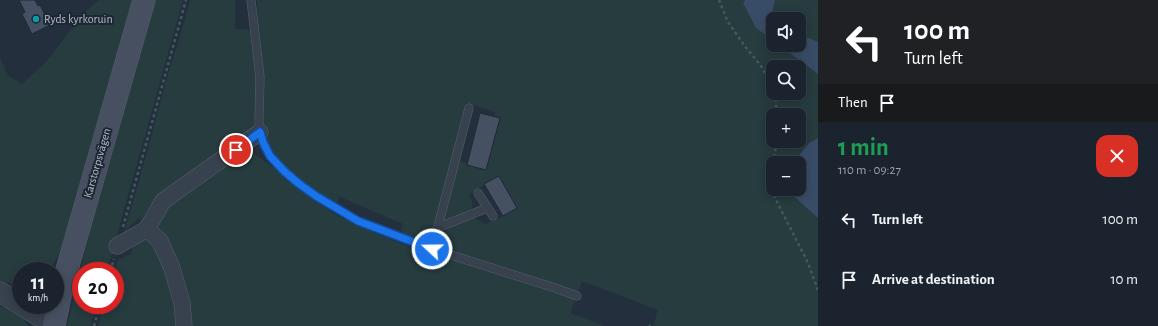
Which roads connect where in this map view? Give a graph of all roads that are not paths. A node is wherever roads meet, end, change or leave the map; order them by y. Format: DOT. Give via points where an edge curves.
graph roads {
  1 [pos="144,0"];
  2 [pos="251,0"];
  3 [pos="469,108"];
  4 [pos="260,132"];
  5 [pos="478,193"];
  6 [pos="487,208"];
  7 [pos="493,216"];
  8 [pos="437,228"];
  9 [pos="147,229"];
  10 [pos="117,246"];
  11 [pos="432,249"];
  12 [pos="64,267"];
  13 [pos="12,291"];
  14 [pos="0,292"];
  15 [pos="576,296"];
  16 [pos="55,314"];
  17 [pos="54,324"];
  18 [pos="184,326"];
  1 -- 12 [label="main road, Karstorpsvägen"];
  2 -- 4 [label="lane" via="260,77"];
  3 -- 8 [label="lane"];
  4 -- 9 [label="street" via="163,201"];
  4 -- 11 [label="lane" via="270,156 285,172 316,196 358,221"];
  5 -- 6 [label="lane"];
  6 -- 7 [label="lane"];
  6 -- 8 [label="lane"];
  8 -- 11 [label="lane"];
  9 -- 10 [label="street"];
  9 -- 18 [label="street" via="160,241 172,268 182,303"];
  11 -- 15 [label="lane"];
  13 -- 14 [label="street"];
  14 -- 17 [label="street"];
  16 -- 17 [label="main road, Karstorpsvägen"];
}
